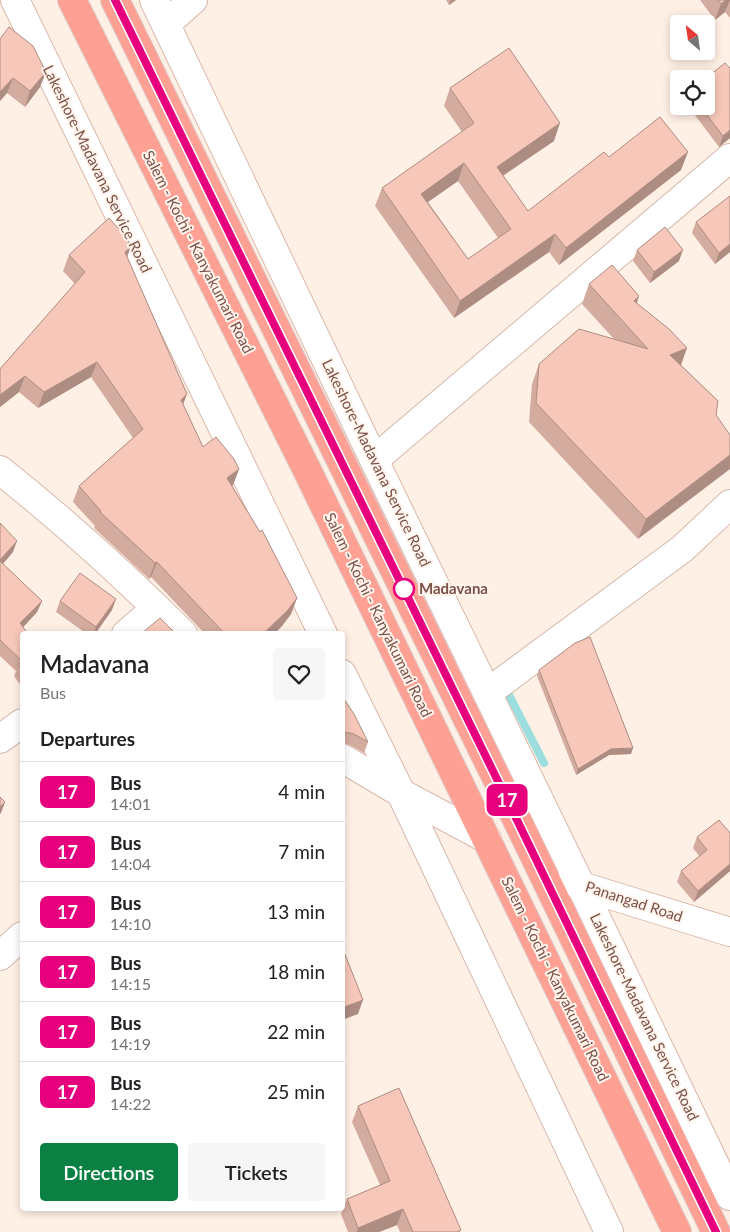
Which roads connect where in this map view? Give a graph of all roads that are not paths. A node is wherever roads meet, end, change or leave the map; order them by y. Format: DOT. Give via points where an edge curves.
graph roads {
  1 [pos="15,0"];
  2 [pos="72,0"];
  3 [pos="115,0"];
  4 [pos="154,0"];
  5 [pos="193,0"];
  6 [pos="166,24"];
  7 [pos="730,158"];
  8 [pos="374,460"];
  9 [pos="0,470"];
  10 [pos="730,504"];
  11 [pos="156,608"];
  12 [pos="129,631"];
  13 [pos="180,631"];
  14 [pos="322,631"];
  15 [pos="345,680"];
  16 [pos="487,693"];
  17 [pos="20,724"];
  18 [pos="0,739"];
  19 [pos="345,760"];
  20 [pos="401,794"];
  21 [pos="487,839"];
  22 [pos="540,867"];
  23 [pos="581,886"];
  24 [pos="730,932"];
  25 [pos="20,938"];
  26 [pos="0,956"];
  27 [pos="730,1196"];
  28 [pos="609,1232"];
  29 [pos="677,1232"];
  30 [pos="716,1232"];
  1 -- 14 [label="street, Lakeshore-Madavana Service Road"];
  2 -- 21 [label="highway, Salem - Kochi - Kanyakumari Road" via="303,461"];
  3 -- 22 [label="highway"];
  4 -- 6 [label="street, Lakeshore-Madavana Service Road"];
  5 -- 6 [label="street"];
  6 -- 8 [label="street, Lakeshore-Madavana Service Road"];
  7 -- 8 [label="street"];
  8 -- 16 [label="street, Lakeshore-Madavana Service Road"];
  9 -- 11 [label="street" via="52,512"];
  10 -- 16 [label="street" via="682,549"];
  11 -- 12 [label="street"];
  11 -- 13 [label="street"];
  15 -- 20 [label="street"];
  16 -- 23 [label="street, Lakeshore-Madavana Service Road"];
  17 -- 18 [label="street"];
  19 -- 20 [label="street"];
  20 -- 21 [label="street"];
  20 -- 28 [label="street"];
  21 -- 22 [label="highway"];
  21 -- 29 [label="highway, Salem - Kochi - Kanyakumari Road"];
  22 -- 23 [label="street, Panangad Road"];
  22 -- 30 [label="highway"];
  23 -- 24 [label="street, Panangad Road"];
  23 -- 27 [label="street, Lakeshore-Madavana Service Road"];
  25 -- 26 [label="street"];
}
